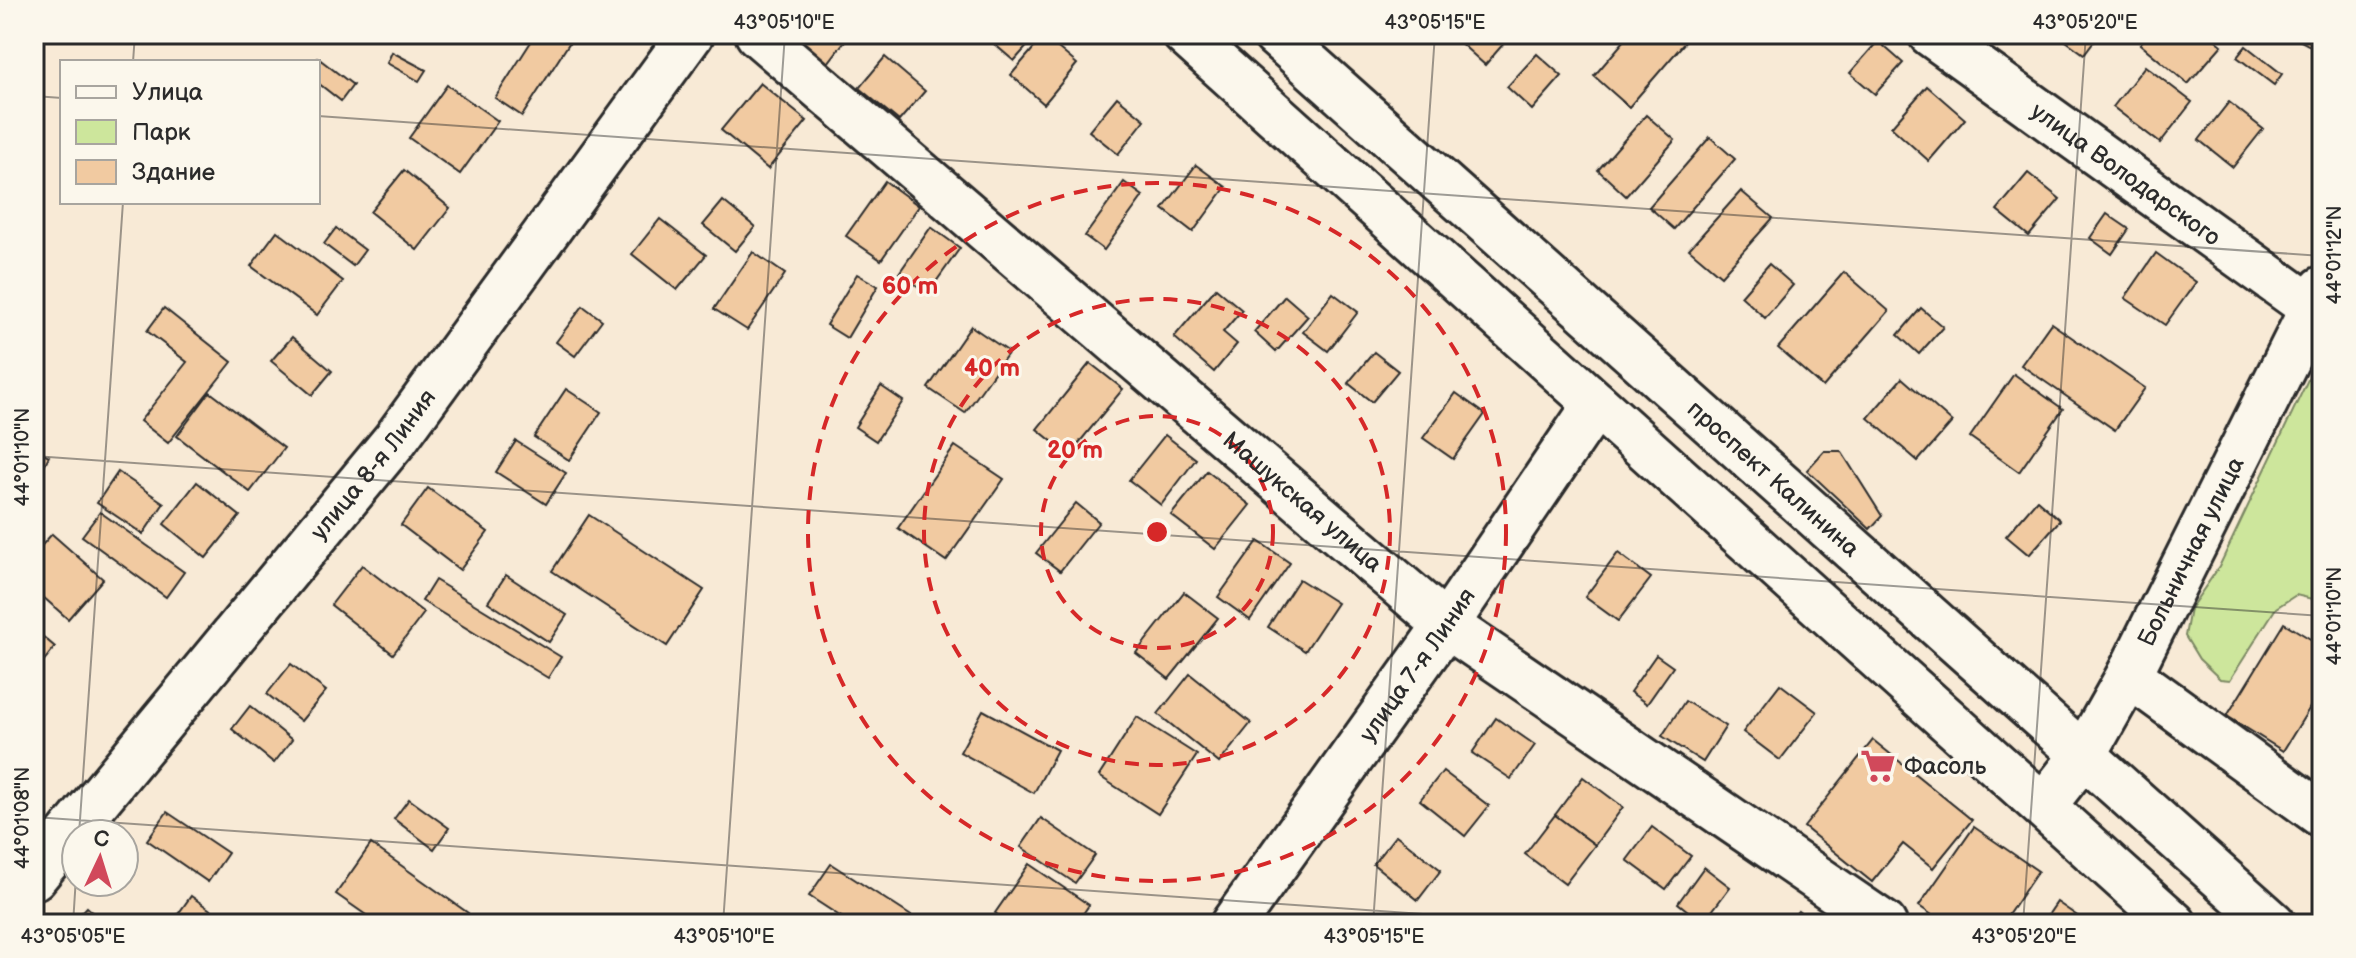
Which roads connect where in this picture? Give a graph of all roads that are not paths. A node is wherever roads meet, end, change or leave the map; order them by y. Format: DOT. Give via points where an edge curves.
graph roads {
  1 [pos="691,34"];
  2 [pos="758,34"];
  3 [pos="1185,34"];
  4 [pos="1275,34"];
  5 [pos="1931,34"];
  6 [pos="2318,305"];
  7 [pos="1596,404"];
  8 [pos="1446,625"];
  9 [pos="2129,675"];
  10 [pos="2085,753"];
  11 [pos="2044,805"];
  12 [pos="2322,815"];
  13 [pos="34,877"];
  14 [pos="1233,924"];
  15 [pos="1884,924"];
  16 [pos="2174,924"];
  17 [pos="2273,924"];
  1 -- 13 [label="street, улица 8-я Линия" via="395,440"];
  2 -- 8 [label="street, Машукская улица"];
  3 -- 7 [label="street"];
  4 -- 10 [label="street, проспект Калинина"];
  5 -- 6 [label="street, улица Володарского"];
  6 -- 9 [label="street, Больничная улица"];
  7 -- 8 [label="street, улица 7-я Линия"];
  7 -- 11 [label="street"];
  8 -- 14 [label="street, улица 7-я Линия"];
  8 -- 15 [label="street, Машукская улица"];
  9 -- 10 [label="street, Больничная улица"];
  9 -- 12 [label="street"];
  10 -- 11 [label="street, Больничная улица"];
  10 -- 17 [label="street, проспект Калинина"];
  11 -- 16 [label="street"];
}
